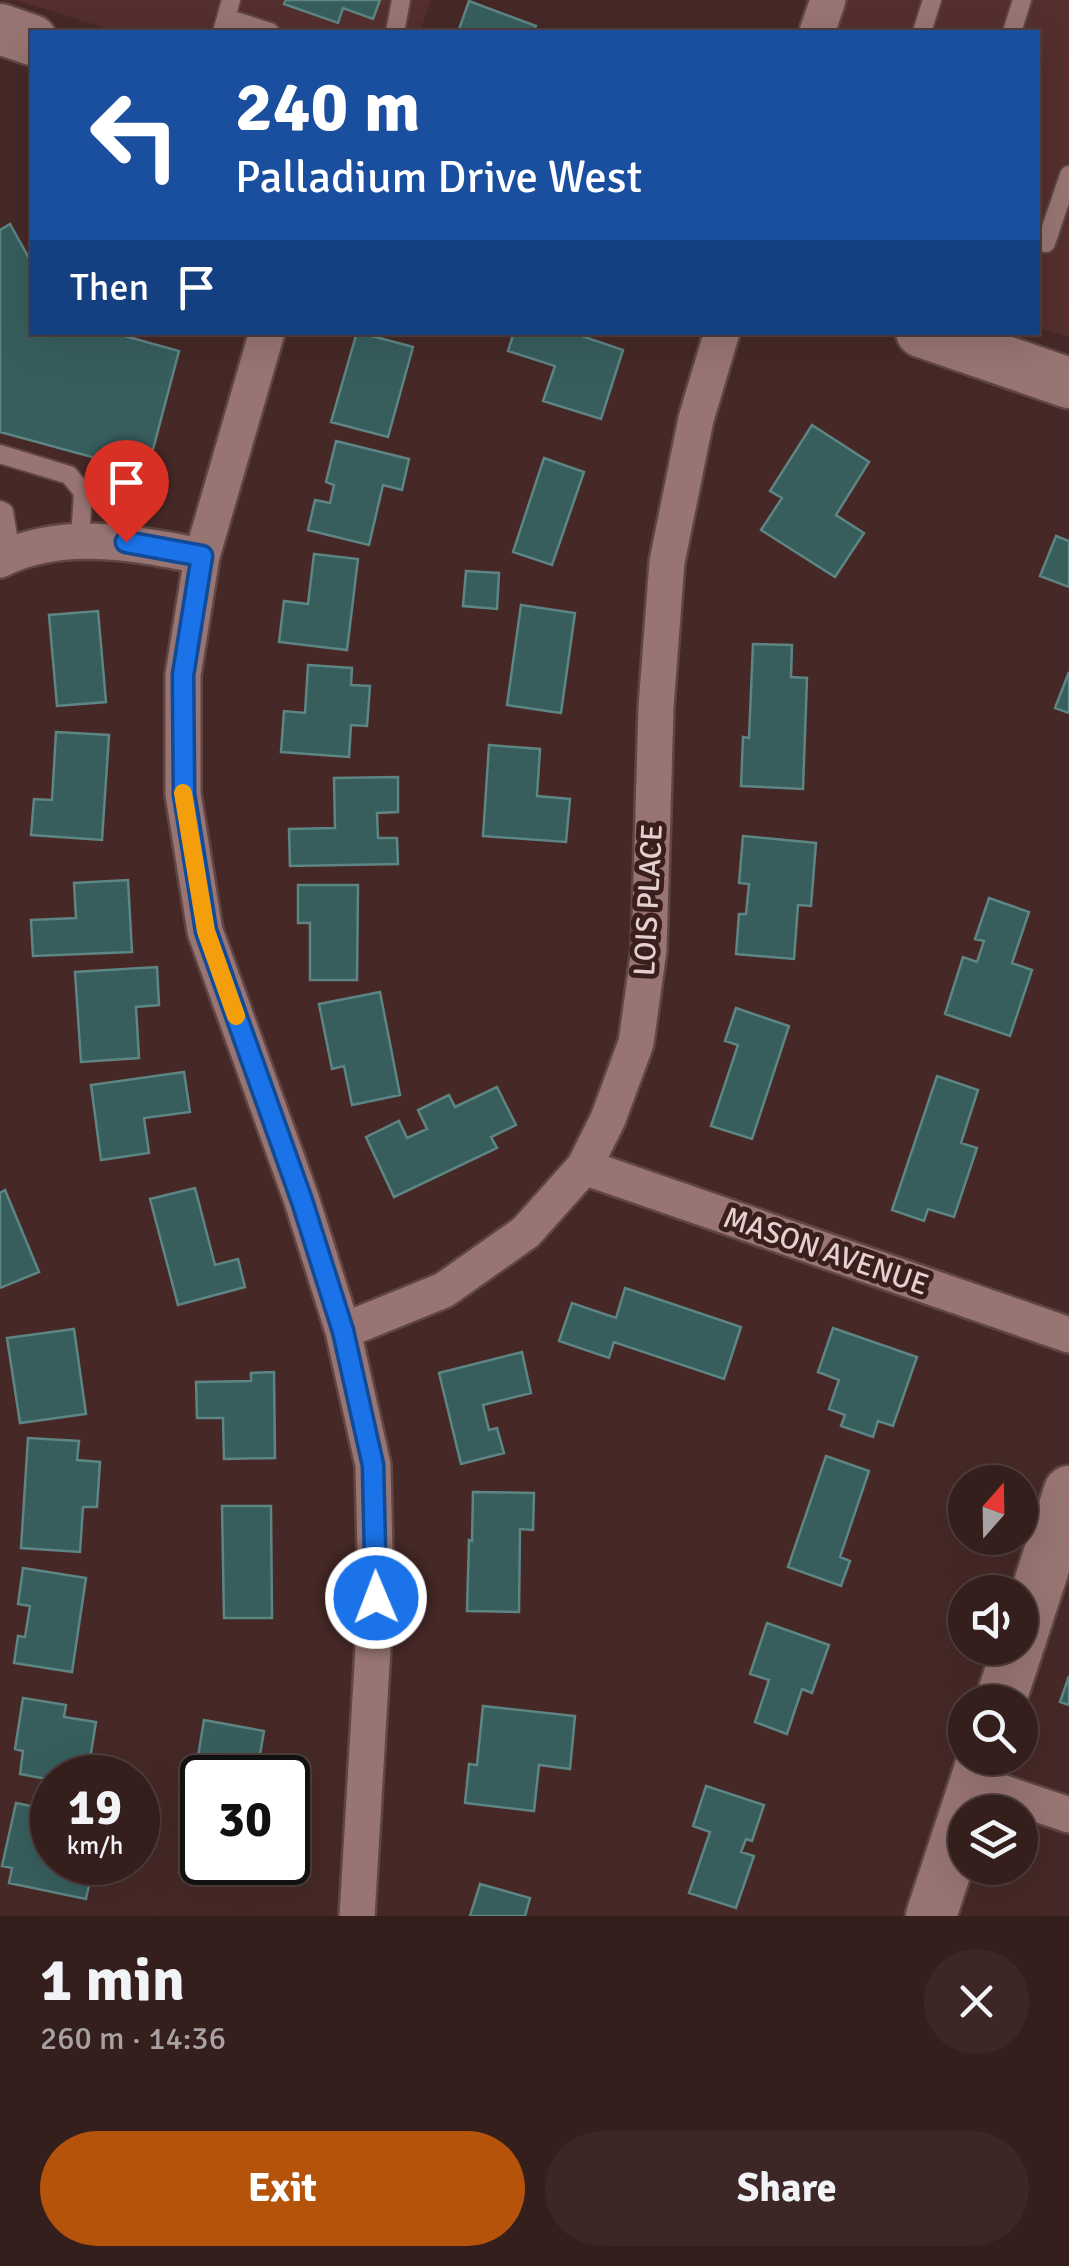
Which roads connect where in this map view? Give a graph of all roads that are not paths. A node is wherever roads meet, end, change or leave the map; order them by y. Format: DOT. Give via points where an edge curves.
graph roads {
  1 [pos="401,0"];
  2 [pos="828,0"];
  3 [pos="932,0"];
  4 [pos="1022,0"];
  5 [pos="226,17"];
  6 [pos="0,29"];
  7 [pos="264,30"];
  8 [pos="395,30"];
  9 [pos="818,30"];
  10 [pos="923,30"];
  11 [pos="1013,30"];
  12 [pos="30,39"];
  13 [pos="1069,175"];
  14 [pos="1040,241"];
  15 [pos="266,335"];
  16 [pos="721,335"];
  17 [pos="949,338"];
  18 [pos="1069,383"];
  19 [pos="0,454"];
  20 [pos="0,510"];
  21 [pos="80,541"];
  22 [pos="202,556"];
  23 [pos="6,557"];
  24 [pos="584,1168"];
  25 [pos="343,1331"];
  26 [pos="1069,1336"];
  27 [pos="1069,1491"];
  28 [pos="1038,1586"];
  29 [pos="976,1775"];
  30 [pos="988,1775"];
  31 [pos="1069,1814"];
  32 [pos="357,1916"];
  33 [pos="931,1916"];
  1 -- 8 [label="lane"];
  2 -- 9 [label="street"];
  3 -- 10 [label="lane"];
  4 -- 11 [label="lane"];
  5 -- 7 [label="lane"];
  6 -- 12 [label="main road"];
  13 -- 14 [label="lane" via="1046,243"];
  15 -- 22 [label="street"];
  16 -- 24 [label="street, LOIS PLACE" via="696,419 668,562 649,950 636,1044"];
  17 -- 18 [label="main road"];
  19 -- 21 [label="lane" via="70,475 84,492"];
  20 -- 23 [label="lane"];
  21 -- 22 [label="street"];
  21 -- 23 [label="street"];
  22 -- 25 [label="street" via="183,675 183,774 206,931"];
  24 -- 25 [label="street, LOIS PLACE" via="526,1232 444,1290"];
  24 -- 26 [label="street, MASON AVENUE"];
  25 -- 32 [label="street" via="373,1465 376,1598"];
  27 -- 28 [label="main road"];
  29 -- 33 [label="main road"];
  30 -- 31 [label="street"];
}
